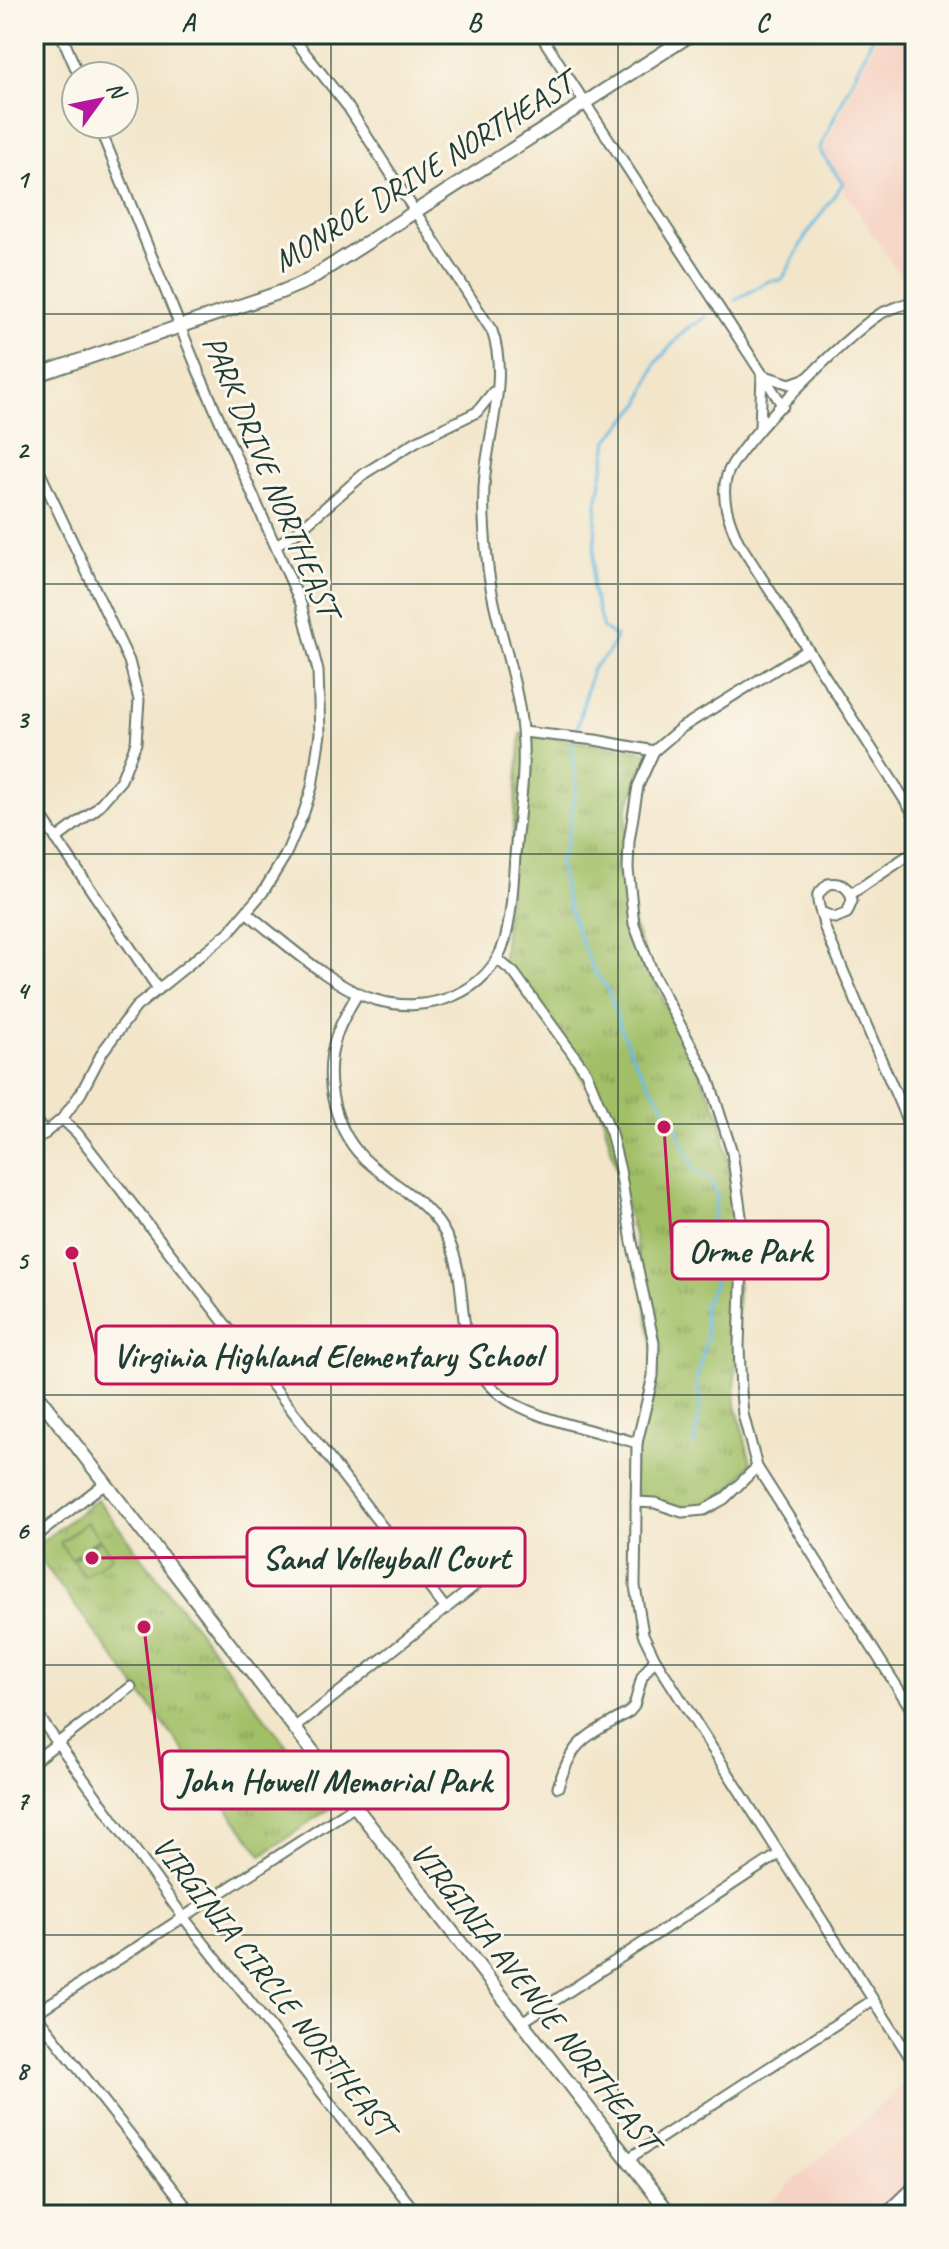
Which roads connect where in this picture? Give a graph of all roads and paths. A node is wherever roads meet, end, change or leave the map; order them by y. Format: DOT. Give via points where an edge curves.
graph roads {
  1 [pos="61,34"];
  2 [pos="290,34"];
  3 [pos="540,34"];
  4 [pos="692,34"];
  5 [pos="72,60"];
  6 [pos="585,103"];
  7 [pos="105,140"];
  8 [pos="417,211"];
  9 [pos="915,301"];
  10 [pos="181,327"];
  11 [pos="762,374"];
  12 [pos="34,376"];
  13 [pos="811,377"];
  14 [pos="497,385"];
  15 [pos="783,406"];
  16 [pos="759,430"];
  17 [pos="34,456"];
  18 [pos="276,545"];
  19 [pos="807,650"];
  20 [pos="523,732"];
  21 [pos="654,751"];
  22 [pos="34,806"];
  23 [pos="915,816"];
  24 [pos="56,839"];
  25 [pos="915,851"];
  26 [pos="851,894"];
  27 [pos="247,913"];
  28 [pos="823,913"];
  29 [pos="497,959"];
  30 [pos="157,987"];
  31 [pos="358,993"];
  32 [pos="34,1118"];
  33 [pos="62,1119"];
  34 [pos="45,1134"];
  35 [pos="915,1139"];
  36 [pos="34,1142"];
  37 [pos="34,1391"];
  38 [pos="637,1443"];
  39 [pos="757,1467"];
  40 [pos="105,1483"];
  41 [pos="636,1502"];
  42 [pos="34,1538"];
  43 [pos="515,1554"];
  44 [pos="446,1609"];
  45 [pos="655,1659"];
  46 [pos="131,1687"];
  47 [pos="34,1710"];
  48 [pos="915,1715"];
  49 [pos="294,1728"];
  50 [pos="58,1742"];
  51 [pos="34,1761"];
  52 [pos="558,1787"];
  53 [pos="355,1806"];
  54 [pos="779,1854"];
  55 [pos="184,1918"];
  56 [pos="873,2000"];
  57 [pos="34,2013"];
  58 [pos="522,2022"];
  59 [pos="915,2065"];
  60 [pos="628,2159"];
  61 [pos="915,2187"];
  62 [pos="904,2198"];
  63 [pos="915,2210"];
  64 [pos="193,2215"];
  65 [pos="418,2215"];
  66 [pos="671,2215"];
  67 [pos="886,2215"];
  1 -- 5 [label="street"];
  2 -- 8 [label="street" via="348,107"];
  3 -- 6 [label="street"];
  4 -- 6 [label="street, MONROE DRIVE NORTHEAST"];
  6 -- 8 [label="street, MONROE DRIVE NORTHEAST"];
  6 -- 11 [label="street"];
  7 -- 10 [label="street, PARK DRIVE NORTHEAST"];
  8 -- 10 [label="street, MONROE DRIVE NORTHEAST" via="307,281"];
  8 -- 14 [label="street" via="492,331 499,356"];
  9 -- 13 [label="street" via="879,315"];
  10 -- 12 [label="street, MONROE DRIVE NORTHEAST"];
  10 -- 18 [label="street, PARK DRIVE NORTHEAST"];
  11 -- 13 [label="street" via="790,384"];
  11 -- 15 [label="street"];
  11 -- 16 [label="street"];
  13 -- 15 [label="street"];
  14 -- 18 [label="street" via="477,412 365,473"];
  14 -- 20 [label="street" via="484,527 489,582"];
  15 -- 16 [label="street"];
  16 -- 19 [label="street" via="726,478 729,521"];
  17 -- 24 [label="street" via="129,661 139,700 136,743 121,780 96,809"];
  18 -- 27 [label="street, PARK DRIVE NORTHEAST" via="313,645 320,734 312,787 297,832"];
  19 -- 21 [label="street" via="681,728"];
  19 -- 23 [label="street"];
  20 -- 21 [label="street"];
  20 -- 29 [label="street" via="508,923"];
  21 -- 39 [label="street" via="638,786 631,821 630,903 645,955 708,1077 732,1152 743,1230 741,1392"];
  22 -- 24 [label="street"];
  24 -- 30 [label="street"];
  25 -- 26 [label="street"];
  26 -- 28 [label="street" via="847,913 835,918"];
  26 -- 28 [label="street" via="841,884 828,884 818,894"];
  27 -- 30 [label="street, PARK DRIVE NORTHEAST" via="210,949"];
  27 -- 31 [label="street"];
  28 -- 35 [label="street"];
  29 -- 31 [label="street" via="472,986 442,1001 397,1004"];
  29 -- 38 [label="street" via="514,973 574,1052 611,1133 654,1343 653,1376"];
  30 -- 33 [label="street, PARK DRIVE NORTHEAST" via="117,1029"];
  31 -- 38 [label="street" via="332,1052 336,1110 361,1156 421,1202 447,1235 460,1274 465,1339 478,1369 497,1392 521,1408"];
  32 -- 34 [label="street"];
  33 -- 34 [label="street, PARK DRIVE NORTHEAST"];
  33 -- 44 [label="street"];
  34 -- 36 [label="street, PARK DRIVE NORTHEAST"];
  37 -- 40 [label="street, VIRGINIA AVENUE NORTHEAST"];
  38 -- 41 [label="street"];
  39 -- 41 [label="street" via="724,1499 704,1510 682,1512"];
  39 -- 48 [label="street"];
  40 -- 42 [label="street"];
  40 -- 49 [label="street, VIRGINIA AVENUE NORTHEAST"];
  41 -- 45 [label="street" via="636,1604"];
  43 -- 44 [label="street"];
  44 -- 49 [label="street"];
  45 -- 52 [label="street" via="642,1677 634,1706 577,1744"];
  45 -- 54 [label="street"];
  46 -- 50 [label="street"];
  47 -- 50 [label="street, VIRGINIA CIRCLE NORTHEAST"];
  49 -- 53 [label="street, VIRGINIA AVENUE NORTHEAST"];
  50 -- 51 [label="street"];
  50 -- 55 [label="street, VIRGINIA CIRCLE NORTHEAST"];
  53 -- 55 [label="street"];
  53 -- 58 [label="street, VIRGINIA AVENUE NORTHEAST"];
  54 -- 56 [label="street"];
  54 -- 58 [label="street"];
  55 -- 57 [label="street"];
  55 -- 65 [label="street, VIRGINIA CIRCLE NORTHEAST"];
  56 -- 59 [label="street"];
  56 -- 60 [label="street"];
  57 -- 64 [label="street"];
  58 -- 60 [label="street, VIRGINIA AVENUE NORTHEAST"];
  60 -- 66 [label="street, VIRGINIA AVENUE NORTHEAST"];
  61 -- 62 [label="street"];
  62 -- 63 [label="street"];
  62 -- 67 [label="street"];
}
